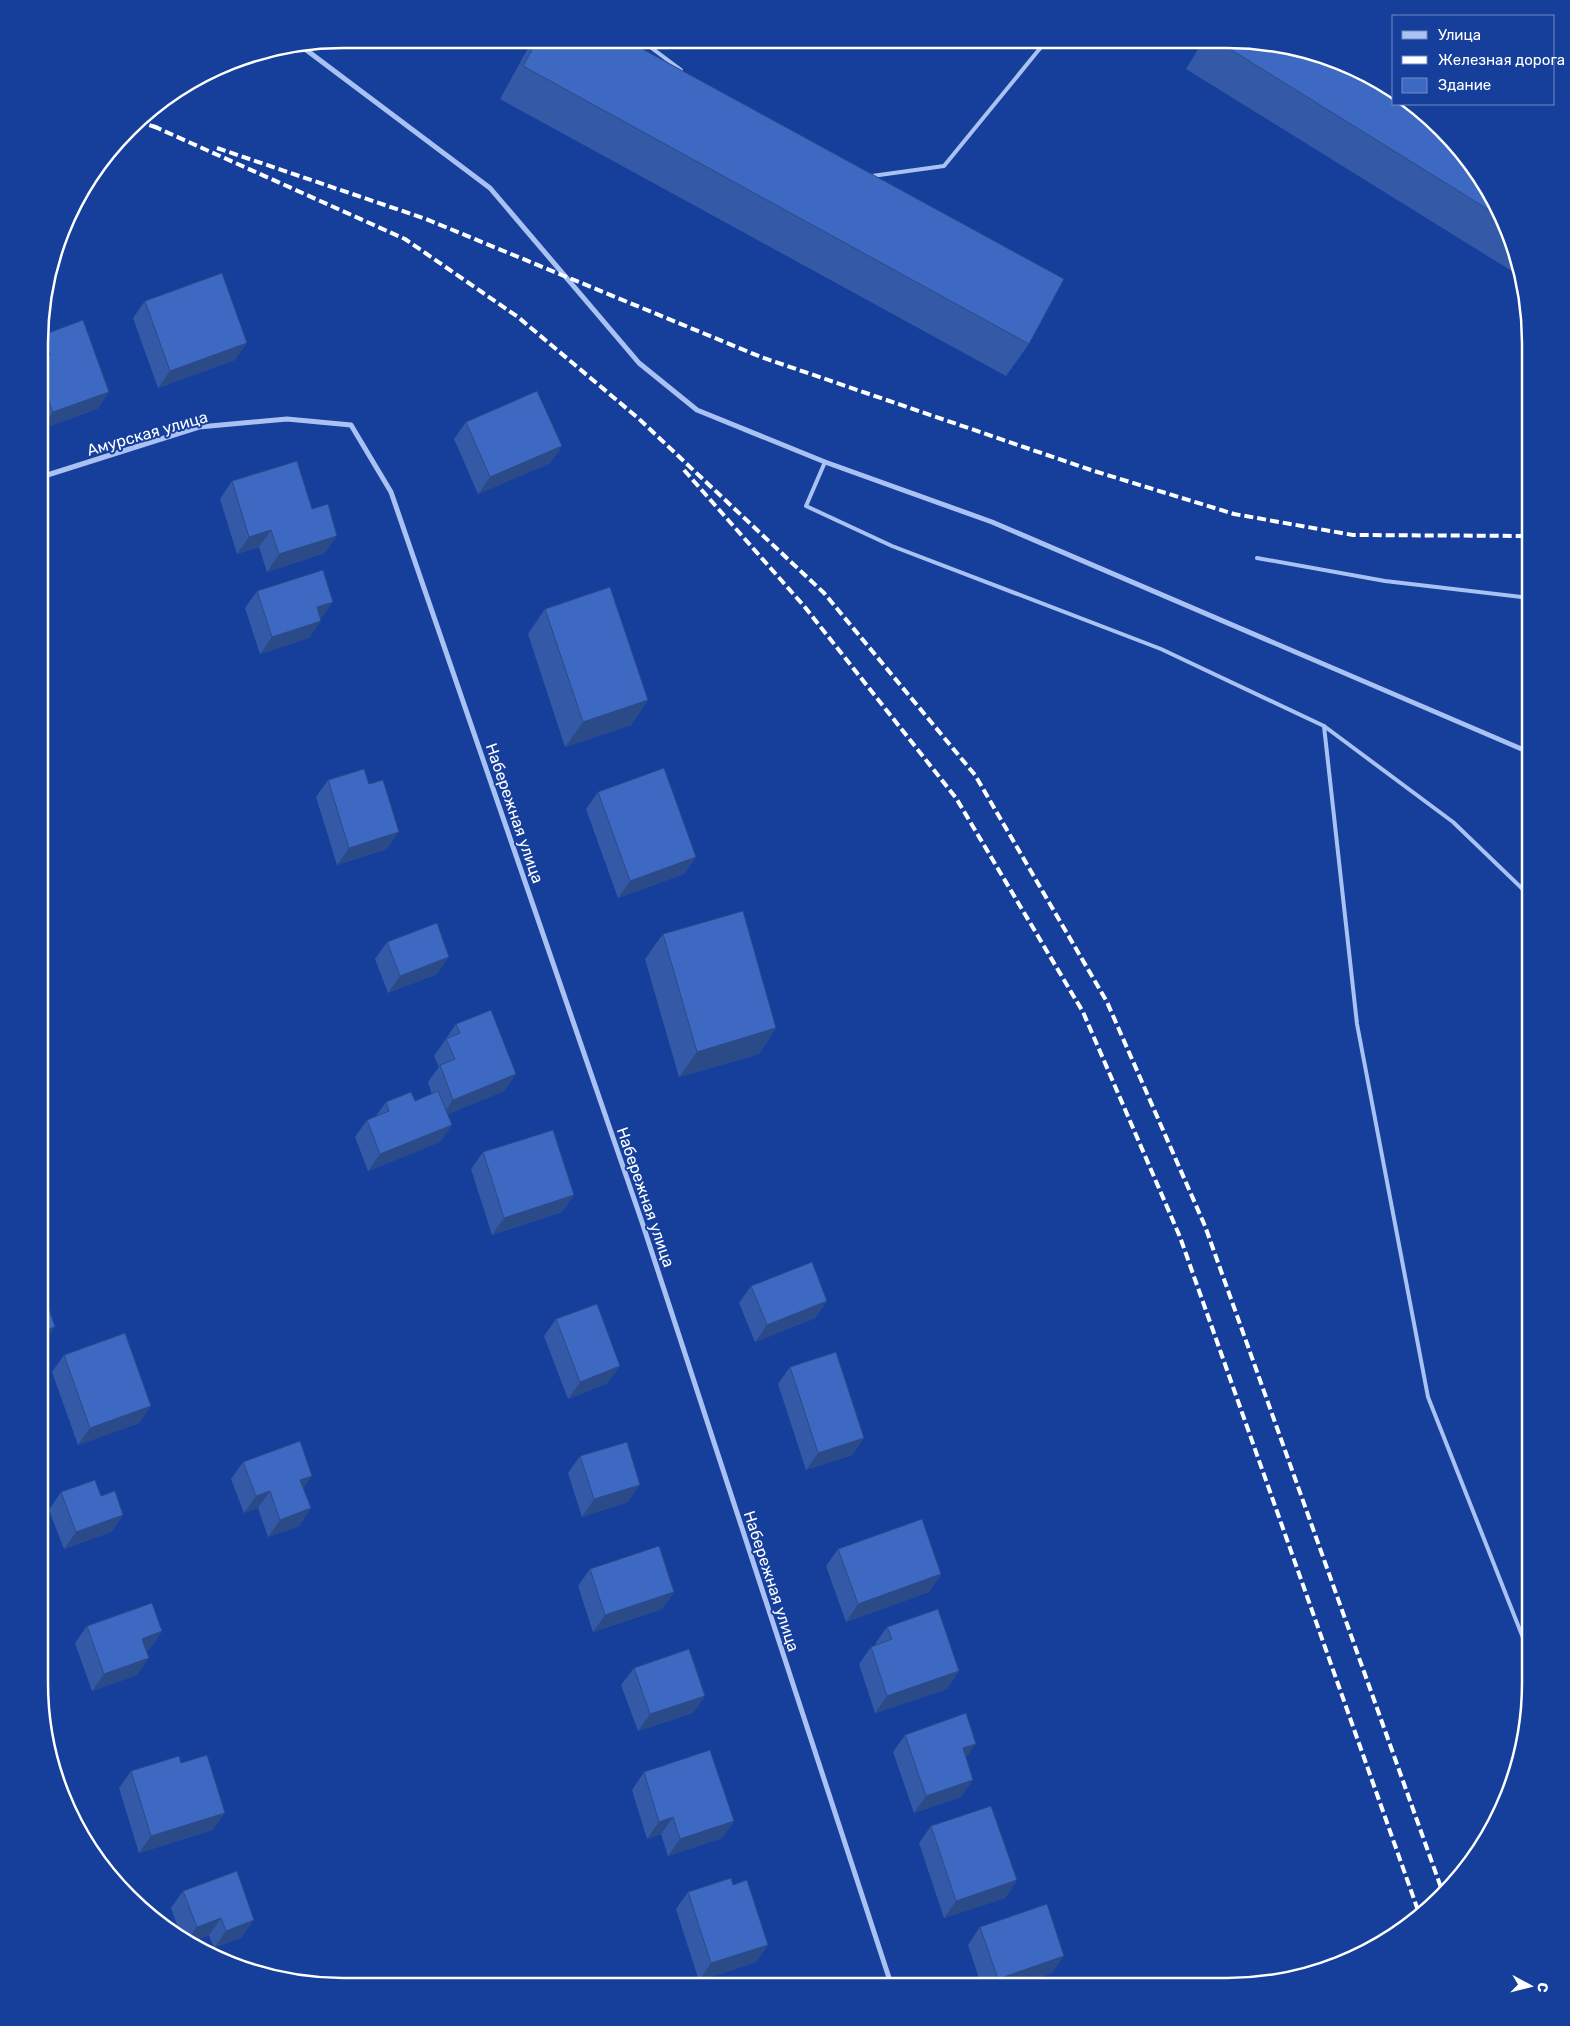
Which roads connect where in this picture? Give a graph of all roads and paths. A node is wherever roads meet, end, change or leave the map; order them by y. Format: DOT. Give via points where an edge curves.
graph roads {
  1 [pos="651,48"];
  2 [pos="1040,48"];
  3 [pos="306,50"];
  4 [pos="688,76"];
  5 [pos="866,173"];
  6 [pos="351,425"];
  7 [pos="825,462"];
  8 [pos="48,475"];
  9 [pos="1257,558"];
  10 [pos="1522,597"];
  11 [pos="1324,726"];
  12 [pos="1522,749"];
  13 [pos="1522,888"];
  14 [pos="1522,1635"];
  15 [pos="889,1978"];
  1 -- 4 [label="lane"];
  2 -- 5 [label="lane" via="944,166 875,177"];
  3 -- 7 [label="street" via="490,188 639,363 697,410"];
  6 -- 8 [label="street, Амурская улица" via="287,419 199,427"];
  6 -- 15 [label="street, Набережная улица" via="391,492 641,1219"];
  7 -- 11 [label="lane" via="806,506 892,546 1161,649"];
  7 -- 12 [label="street" via="992,522"];
  9 -- 10 [label="lane" via="1385,580"];
  11 -- 13 [label="lane" via="1454,822"];
  11 -- 14 [label="lane" via="1357,1024 1428,1397"];
}
